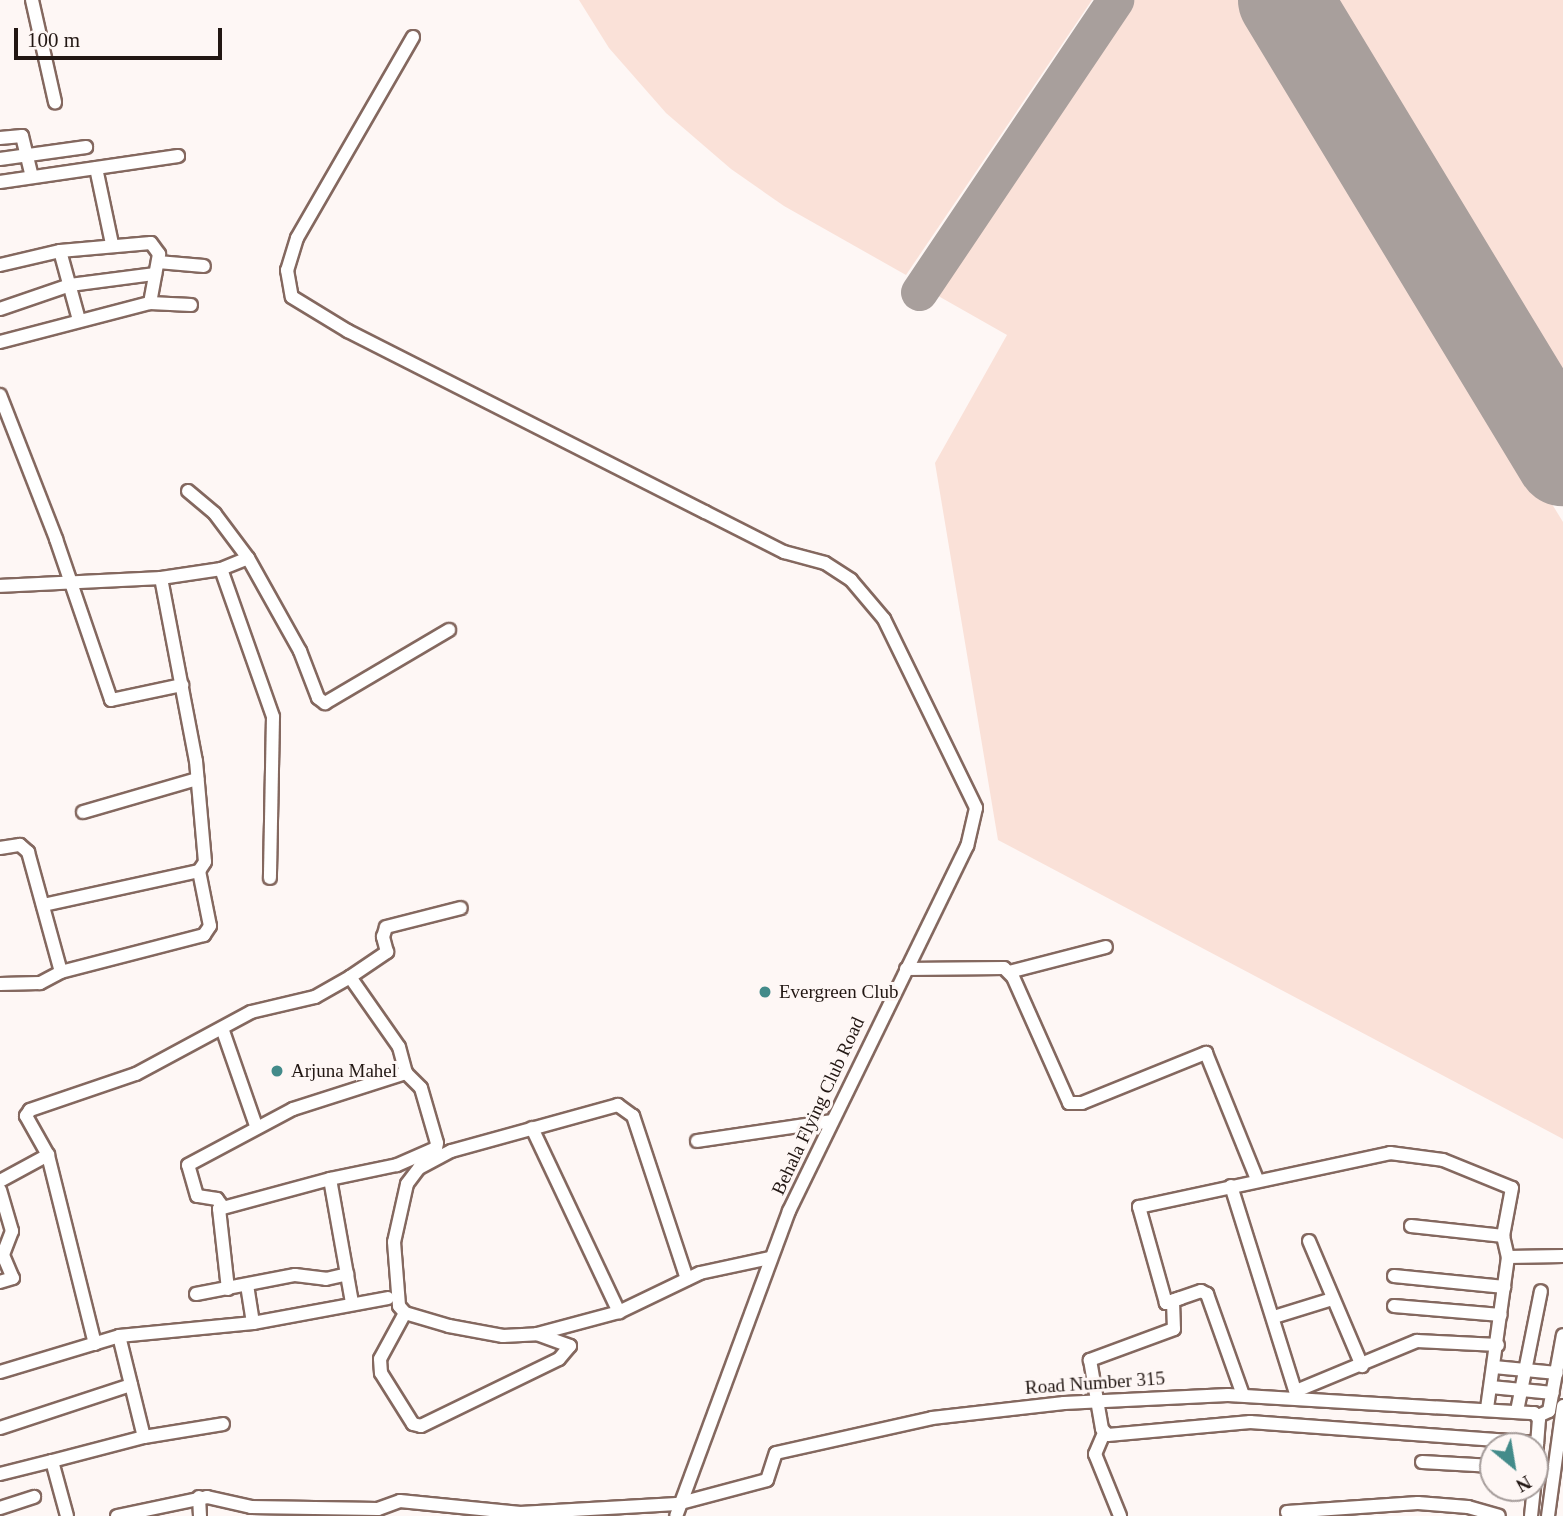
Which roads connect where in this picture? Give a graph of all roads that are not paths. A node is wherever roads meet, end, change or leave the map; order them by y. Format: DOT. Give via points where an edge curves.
graph roads {
  1 [pos="32,0"];
  2 [pos="413,37"];
  3 [pos="55,102"];
  4 [pos="0,138"];
  5 [pos="86,147"];
  6 [pos="27,155"];
  7 [pos="178,156"];
  8 [pos="0,159"];
  9 [pos="96,168"];
  10 [pos="32,177"];
  11 [pos="0,182"];
  12 [pos="112,244"];
  13 [pos="60,251"];
  14 [pos="0,265"];
  15 [pos="204,266"];
  16 [pos="156,268"];
  17 [pos="70,285"];
  18 [pos="150,303"];
  19 [pos="191,304"];
  20 [pos="0,309"];
  21 [pos="79,320"];
  22 [pos="0,342"];
  23 [pos="0,395"];
  24 [pos="5,421"];
  25 [pos="188,491"];
  26 [pos="248,558"];
  27 [pos="221,569"];
  28 [pos="161,578"];
  29 [pos="69,583"];
  30 [pos="0,586"];
  31 [pos="449,631"];
  32 [pos="181,685"];
  33 [pos="197,779"];
  34 [pos="83,812"];
  35 [pos="0,848"];
  36 [pos="199,871"];
  37 [pos="270,878"];
  38 [pos="43,905"];
  39 [pos="461,908"];
  40 [pos="1106,947"];
  41 [pos="906,968"];
  42 [pos="61,972"];
  43 [pos="1009,972"];
  44 [pos="349,977"];
  45 [pos="0,984"];
  46 [pos="223,1031"];
  47 [pos="406,1073"];
  48 [pos="832,1121"];
  49 [pos="256,1126"];
  50 [pos="531,1128"];
  51 [pos="697,1141"];
  52 [pos="48,1155"];
  53 [pos="330,1179"];
  54 [pos="1257,1179"];
  55 [pos="0,1181"];
  56 [pos="1231,1186"];
  57 [pos="0,1190"];
  58 [pos="223,1207"];
  59 [pos="1411,1226"];
  60 [pos="1503,1236"];
  61 [pos="1309,1241"];
  62 [pos="1563,1256"];
  63 [pos="1508,1257"];
  64 [pos="770,1258"];
  65 [pos="347,1274"];
  66 [pos="1394,1276"];
  67 [pos="687,1279"];
  68 [pos="0,1282"];
  69 [pos="247,1285"];
  70 [pos="1504,1287"];
  71 [pos="228,1289"];
  72 [pos="1541,1291"];
  73 [pos="197,1294"];
  74 [pos="388,1298"];
  75 [pos="1332,1299"];
  76 [pos="1173,1301"];
  77 [pos="352,1303"];
  78 [pos="1394,1306"];
  79 [pos="619,1312"];
  80 [pos="405,1313"];
  81 [pos="1501,1315"];
  82 [pos="1274,1317"];
  83 [pos="253,1323"];
  84 [pos="537,1334"];
  85 [pos="1563,1335"];
  86 [pos="118,1336"];
  87 [pos="95,1344"];
  88 [pos="1498,1345"];
  89 [pos="1362,1366"];
  90 [pos="1494,1367"];
  91 [pos="1524,1370"];
  92 [pos="0,1373"];
  93 [pos="1556,1373"];
  94 [pos="131,1385"];
  95 [pos="1491,1387"];
  96 [pos="1521,1390"];
  97 [pos="1553,1393"];
  98 [pos="1296,1394"];
  99 [pos="1243,1395"];
  100 [pos="1098,1405"];
  101 [pos="1563,1406"];
  102 [pos="1487,1409"];
  103 [pos="1517,1411"];
  104 [pos="1539,1418"];
  105 [pos="223,1424"];
  106 [pos="0,1428"];
  107 [pos="1103,1431"];
  108 [pos="1538,1432"];
  109 [pos="1479,1435"];
  110 [pos="144,1437"];
  111 [pos="52,1461"];
  112 [pos="1422,1462"];
  113 [pos="1479,1465"];
  114 [pos="0,1474"];
  115 [pos="34,1497"];
  116 [pos="199,1497"];
  117 [pos="400,1501"];
  118 [pos="0,1508"];
  119 [pos="677,1510"];
  120 [pos="1287,1512"];
  121 [pos="376,1513"];
  122 [pos="563,1514"];
  123 [pos="67,1516"];
  124 [pos="117,1516"];
  125 [pos="200,1516"];
  126 [pos="398,1516"];
  127 [pos="1120,1516"];
  128 [pos="1499,1516"];
  129 [pos="1548,1516"];
  1 -- 3 [label="street"];
  2 -- 41 [label="street, Behala Flying Club Road" via="297,238 287,270 292,297 348,331 773,547 825,563 868,596 884,619 976,808 967,846"];
  4 -- 6 [label="street" via="22,136"];
  5 -- 6 [label="street"];
  6 -- 8 [label="street"];
  6 -- 10 [label="street"];
  7 -- 9 [label="street"];
  9 -- 10 [label="street"];
  9 -- 12 [label="street"];
  10 -- 11 [label="street"];
  12 -- 13 [label="street"];
  12 -- 16 [label="street" via="151,243 159,249"];
  13 -- 14 [label="street"];
  13 -- 17 [label="street"];
  15 -- 16 [label="street"];
  16 -- 17 [label="street"];
  16 -- 18 [label="street"];
  17 -- 20 [label="street"];
  17 -- 21 [label="street"];
  18 -- 19 [label="street"];
  18 -- 21 [label="street"];
  21 -- 22 [label="street"];
  23 -- 24 [label="street"];
  24 -- 29 [label="street"];
  25 -- 26 [label="street" via="215,514"];
  26 -- 27 [label="street"];
  26 -- 31 [label="street" via="300,651 320,701 331,702"];
  27 -- 28 [label="street"];
  27 -- 37 [label="street" via="273,717"];
  28 -- 29 [label="street"];
  28 -- 32 [label="street"];
  29 -- 30 [label="street"];
  29 -- 32 [label="street" via="111,700"];
  32 -- 33 [label="street"];
  33 -- 34 [label="street"];
  33 -- 36 [label="street" via="205,862"];
  35 -- 38 [label="street" via="26,847"];
  36 -- 38 [label="street"];
  36 -- 42 [label="street" via="208,933"];
  38 -- 42 [label="street"];
  39 -- 44 [label="street" via="386,927 387,952"];
  40 -- 43 [label="street"];
  41 -- 43 [label="street" via="1004,968"];
  41 -- 48 [label="street, Behala Flying Club Road"];
  42 -- 45 [label="street" via="40,983"];
  43 -- 54 [label="street" via="1069,1103 1082,1103 1206,1054"];
  44 -- 46 [label="street" via="315,997 251,1012"];
  44 -- 47 [label="street" via="399,1047"];
  46 -- 49 [label="street"];
  46 -- 52 [label="street" via="125,1078 30,1110 27,1122"];
  47 -- 49 [label="street" via="330,1094"];
  47 -- 53 [label="street" via="421,1087 436,1148 379,1171"];
  48 -- 51 [label="street"];
  48 -- 64 [label="street, Behala Flying Club Road"];
  49 -- 58 [label="street" via="188,1165 197,1196 217,1199"];
  50 -- 67 [label="street" via="618,1105 628,1109"];
  50 -- 79 [label="street"];
  50 -- 80 [label="street" via="451,1150 419,1168 407,1184 394,1242 399,1306"];
  52 -- 55 [label="street"];
  52 -- 87 [label="street"];
  53 -- 58 [label="street"];
  53 -- 65 [label="street"];
  54 -- 56 [label="street"];
  54 -- 60 [label="street" via="1390,1153 1434,1158 1512,1186"];
  56 -- 76 [label="street" via="1139,1207"];
  56 -- 82 [label="street"];
  57 -- 68 [label="street" via="12,1231 3,1255 13,1278"];
  58 -- 71 [label="street" via="217,1216"];
  59 -- 60 [label="street"];
  60 -- 63 [label="street"];
  61 -- 75 [label="street"];
  62 -- 63 [label="street"];
  63 -- 70 [label="street"];
  64 -- 67 [label="street"];
  64 -- 119 [label="street, Behala Flying Club Road"];
  65 -- 69 [label="street" via="326,1279 295,1275"];
  65 -- 77 [label="street"];
  66 -- 70 [label="street"];
  67 -- 79 [label="street"];
  69 -- 71 [label="street"];
  69 -- 83 [label="street"];
  70 -- 81 [label="street"];
  71 -- 73 [label="street"];
  72 -- 91 [label="street"];
  74 -- 77 [label="street"];
  75 -- 82 [label="street"];
  75 -- 89 [label="street"];
  76 -- 99 [label="street" via="1201,1291 1207,1294"];
  76 -- 100 [label="street" via="1174,1329 1090,1360"];
  77 -- 83 [label="street"];
  78 -- 81 [label="street"];
  79 -- 84 [label="street"];
  80 -- 84 [label="street" via="503,1336"];
  80 -- 84 [label="street" via="380,1359 381,1373 413,1424 421,1426 559,1359 570,1346"];
  81 -- 88 [label="street"];
  82 -- 98 [label="street"];
  83 -- 86 [label="street"];
  85 -- 93 [label="street"];
  86 -- 87 [label="street"];
  86 -- 94 [label="street"];
  87 -- 92 [label="street"];
  88 -- 89 [label="street" via="1418,1341"];
  88 -- 90 [label="street"];
  89 -- 98 [label="street"];
  90 -- 91 [label="street"];
  90 -- 95 [label="street"];
  91 -- 93 [label="street"];
  91 -- 96 [label="street"];
  93 -- 97 [label="street"];
  94 -- 106 [label="street"];
  94 -- 110 [label="street"];
  95 -- 96 [label="street"];
  95 -- 102 [label="street"];
  96 -- 97 [label="street"];
  96 -- 103 [label="street"];
  97 -- 104 [label="street" via="1549,1412"];
  98 -- 99 [label="street, Road Number 315"];
  98 -- 102 [label="street, Road Number 315"];
  99 -- 100 [label="street, Road Number 315"];
  100 -- 107 [label="street"];
  100 -- 119 [label="street, Road Number 315" via="932,1418 787,1450 774,1455 767,1480"];
  101 -- 129 [label="street"];
  102 -- 103 [label="street, Road Number 315"];
  103 -- 104 [label="street, Road Number 315"];
  104 -- 108 [label="street"];
  105 -- 110 [label="street"];
  107 -- 109 [label="street" via="1112,1436 1250,1422"];
  107 -- 127 [label="street" via="1095,1454"];
  110 -- 111 [label="street"];
  111 -- 114 [label="street"];
  111 -- 123 [label="street"];
  112 -- 113 [label="street"];
  115 -- 118 [label="street"];
  116 -- 121 [label="street" via="251,1507"];
  116 -- 124 [label="street"];
  116 -- 125 [label="street"];
  117 -- 121 [label="street"];
  117 -- 122 [label="street"];
  117 -- 126 [label="street"];
  119 -- 122 [label="street"];
  120 -- 128 [label="street" via="1418,1503"];
}
